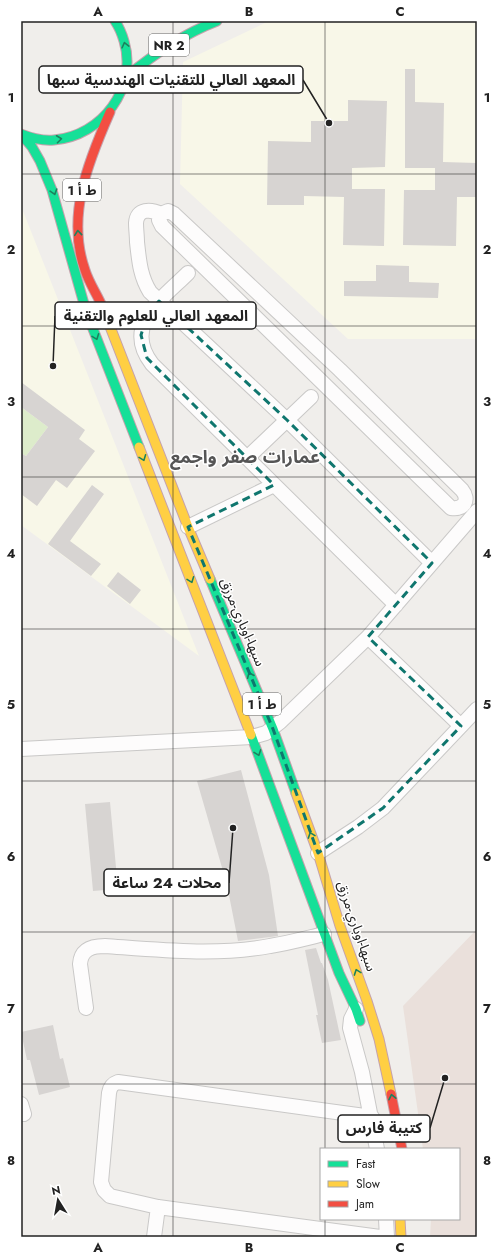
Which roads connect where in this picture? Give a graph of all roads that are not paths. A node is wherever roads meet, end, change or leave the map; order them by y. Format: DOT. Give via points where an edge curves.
graph roads {
  1 [pos="115,21"];
  2 [pos="212,21"];
  3 [pos="126,78"];
  4 [pos="110,112"];
  5 [pos="21,134"];
  6 [pos="161,214"];
  7 [pos="85,271"];
  8 [pos="188,273"];
  9 [pos="74,274"];
  10 [pos="159,301"];
  11 [pos="340,370"];
  12 [pos="324,385"];
  13 [pos="310,397"];
  14 [pos="287,420"];
  15 [pos="247,458"];
  16 [pos="274,485"];
  17 [pos="475,519"];
  18 [pos="188,527"];
  19 [pos="432,563"];
  20 [pos="396,605"];
  21 [pos="368,637"];
  22 [pos="477,709"];
  23 [pos="461,726"];
  24 [pos="272,729"];
  25 [pos="252,737"];
  26 [pos="21,749"];
  27 [pos="318,853"];
  28 [pos="324,934"];
  29 [pos="86,1008"];
  30 [pos="356,1009"];
  31 [pos="362,1027"];
  32 [pos="372,1117"];
  33 [pos="377,1148"];
  34 [pos="402,1148"];
  35 [pos="158,1207"];
  36 [pos="386,1220"];
  37 [pos="400,1220"];
  38 [pos="154,1237"];
  39 [pos="380,1237"];
  40 [pos="387,1237"];
  41 [pos="401,1237"];
  3 -- 1 [label="highway, one-way" via="126,48"];
  2 -- 3 [label="highway, NR 2" via="164,48"];
  3 -- 4 [label="highway" via="120,96"];
  5 -- 4 [label="highway, one-way" via="42,139 64,139 84,132"];
  7 -- 4 [label="highway, سبها-اوباري-مرزق / ط أ 1, one-way" via="77,227 79,204 88,168"];
  5 -- 9 [label="highway, ط أ 1, one-way" via="39,157 52,186"];
  6 -- 10 [label="street" via="147,210 139,215 136,223 141,272 150,292"];
  6 -- 11 [label="street" via="168,211 174,214"];
  6 -- 12 [label="street" via="159,220 162,226"];
  7 -- 9 [label="highway"];
  7 -- 18 [label="highway, سبها-اوباري-مرزق / ط أ 1" via="106,313"];
  8 -- 10 [label="street"];
  9 -- 25 [label="highway, ط أ 1, one-way" via="89,320"];
  10 -- 14 [label="street"];
  10 -- 15 [label="street" via="148,313 142,328 142,343 147,358"];
  11 -- 12 [label="street"];
  11 -- 12 [label="street" via="464,493 466,499 463,505 452,508"];
  13 -- 14 [label="street"];
  14 -- 15 [label="street"];
  14 -- 19 [label="street"];
  15 -- 16 [label="street"];
  16 -- 18 [label="street"];
  16 -- 20 [label="street"];
  17 -- 19 [label="street"];
  24 -- 18 [label="highway, سبها-اوباري-مرزق / ط أ 1, one-way"];
  19 -- 20 [label="street"];
  20 -- 21 [label="street"];
  21 -- 23 [label="street"];
  21 -- 24 [label="street"];
  22 -- 23 [label="street"];
  23 -- 27 [label="street" via="382,808"];
  24 -- 25 [label="street"];
  27 -- 24 [label="highway, سبها-اوباري-مرزق / ط أ 1, one-way"];
  25 -- 26 [label="street"];
  25 -- 28 [label="highway, ط أ 1, one-way"];
  34 -- 27 [label="highway, سبها-اوباري-مرزق / ط أ 1, one-way" via="379,1039"];
  28 -- 29 [label="street" via="270,946 209,951 94,946 85,951 80,959"];
  28 -- 30 [label="highway, ط أ 1"];
  30 -- 31 [label="highway, ط أ 1"];
  30 -- 32 [label="street" via="350,1028"];
  32 -- 33 [label="street"];
  32 -- 35 [label="street" via="118,1082 113,1084 108,1093 102,1186 114,1198"];
  35 -- 38 [label="street"];
  35 -- 39 [label="street"];
  36 -- 40 [label="street"];
  37 -- 41 [label="highway"];
}
